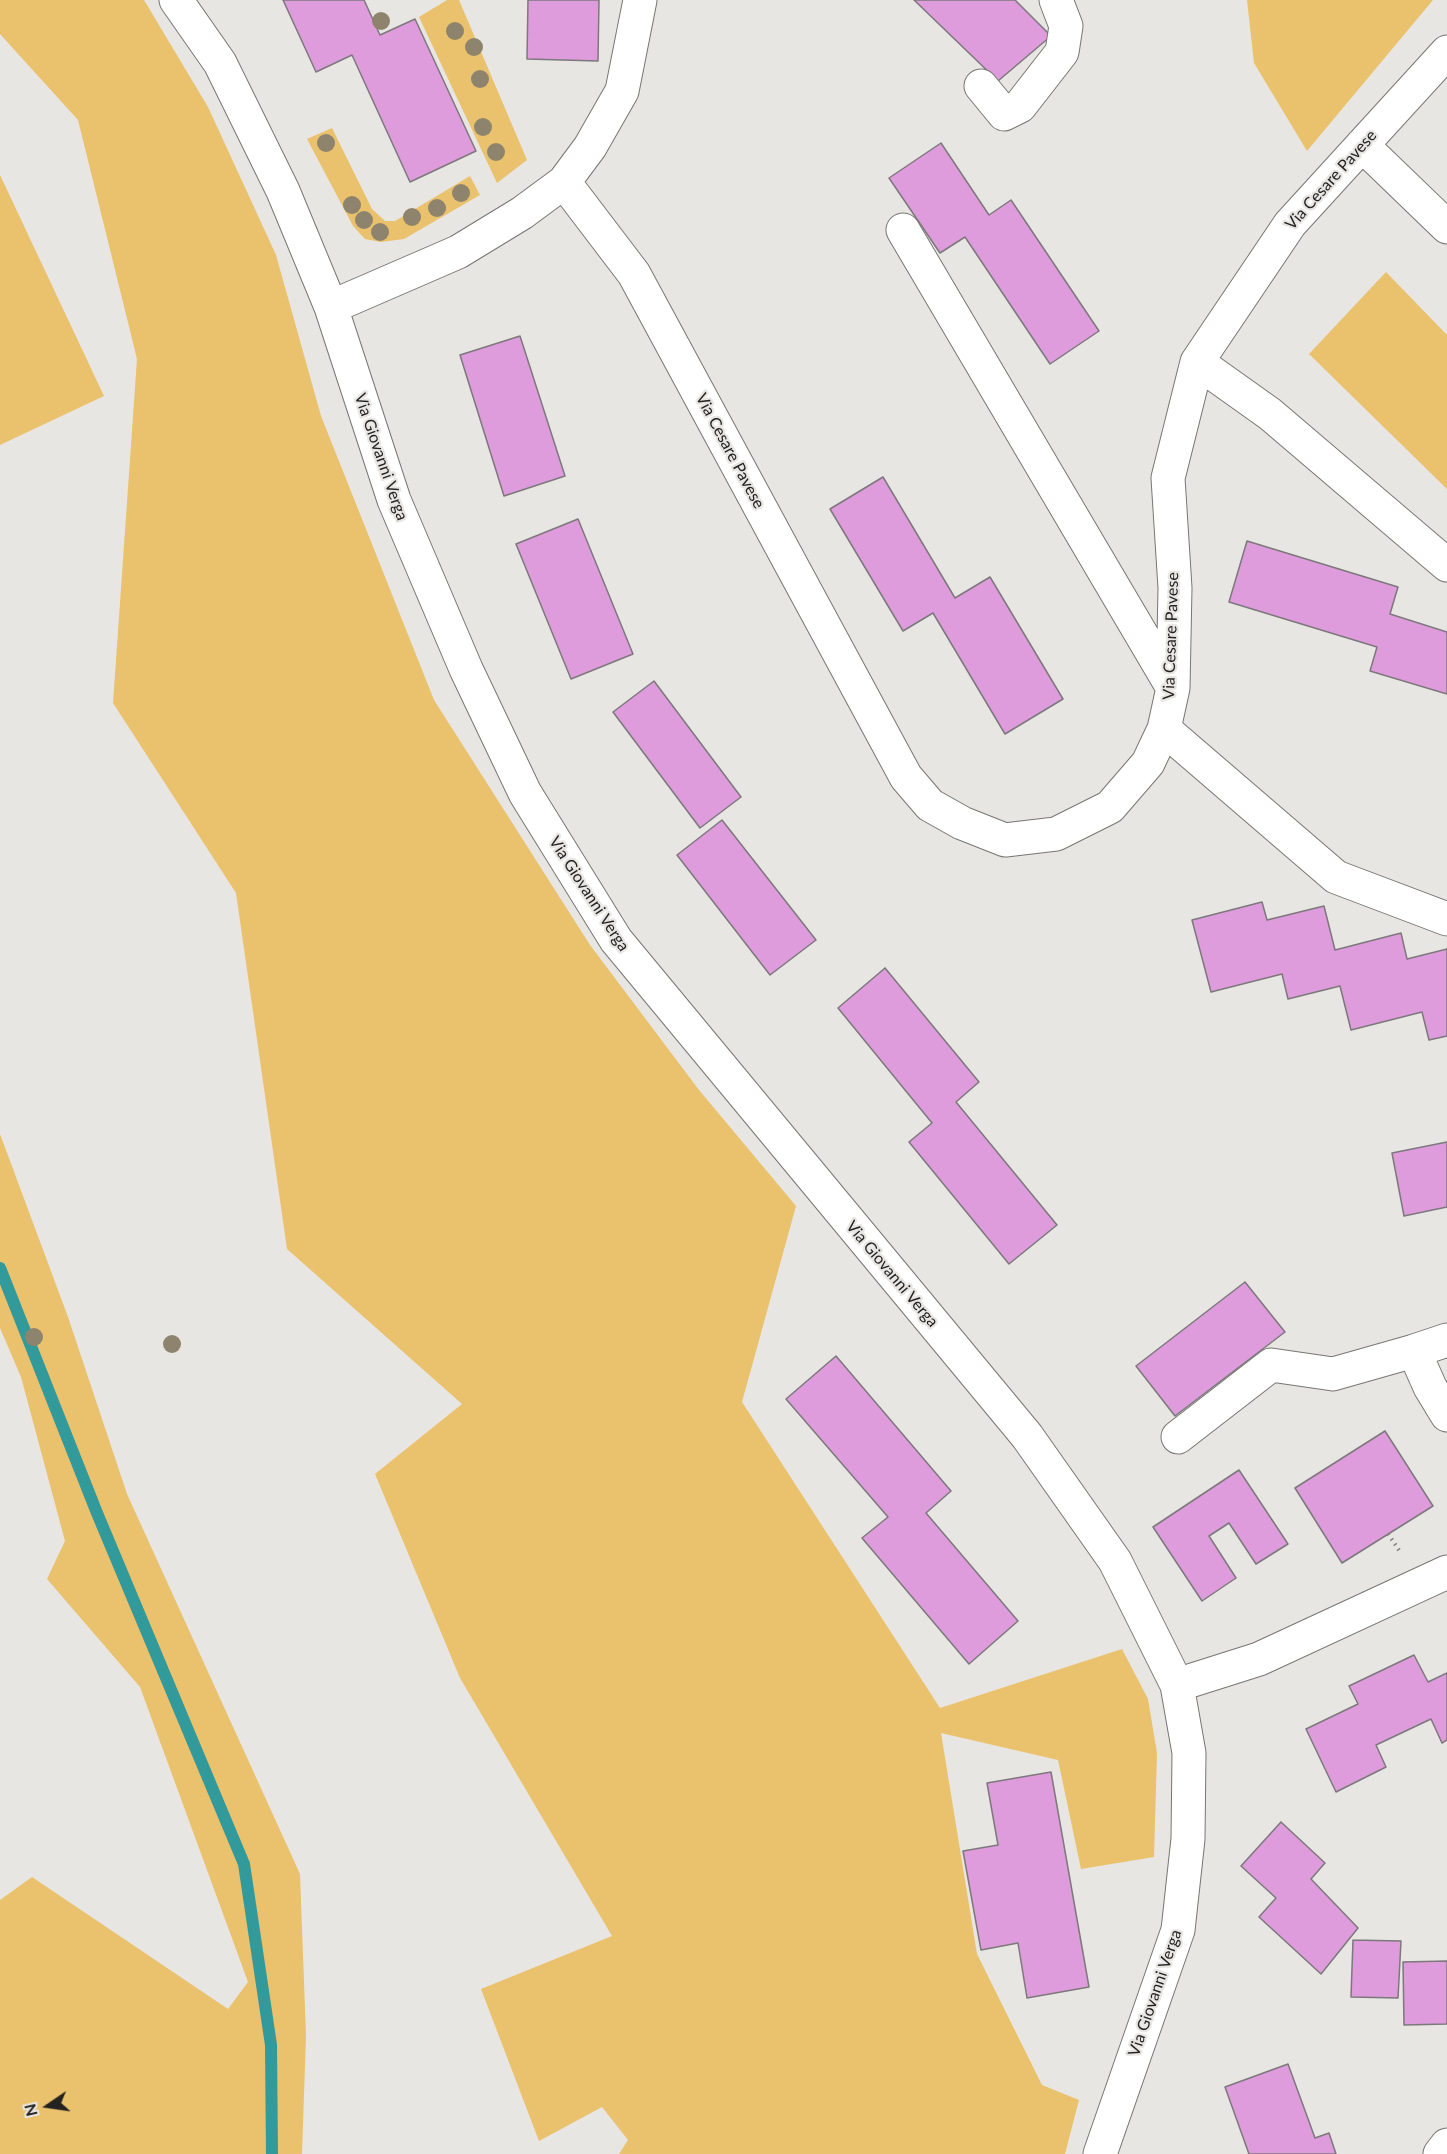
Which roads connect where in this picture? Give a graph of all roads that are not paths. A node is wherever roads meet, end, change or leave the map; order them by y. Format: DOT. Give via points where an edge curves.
graph roads {
  1 [pos="176,0"];
  2 [pos="640,0"];
  3 [pos="1056,0"];
  4 [pos="1447,52"];
  5 [pos="981,86"];
  6 [pos="1362,145"];
  7 [pos="564,182"];
  8 [pos="1447,227"];
  9 [pos="903,230"];
  10 [pos="331,307"];
  11 [pos="1197,362"];
  12 [pos="1447,565"];
  13 [pos="1173,688"];
  14 [pos="1164,729"];
  15 [pos="1447,920"];
  16 [pos="1447,1340"];
  17 [pos="1414,1351"];
  18 [pos="1447,1415"];
  19 [pos="1178,1437"];
  20 [pos="1447,1572"];
  21 [pos="1177,1685"];
  22 [pos="1447,2145"];
  23 [pos="1100,2154"];
  24 [pos="1440,2154"];
  1 -- 10 [label="street, Via Giovanni Verga" via="220,63 283,191"];
  2 -- 7 [label="street" via="622,92"];
  3 -- 5 [label="street" via="1066,26 1062,52 1020,106 1005,114"];
  4 -- 6 [label="street, Via Cesare Pavese"];
  6 -- 8 [label="street"];
  6 -- 11 [label="street, Via Cesare Pavese" via="1290,224"];
  7 -- 10 [label="street" via="458,252"];
  7 -- 14 [label="street, Via Cesare Pavese" via="634,274 906,777 930,805 1005,840 1056,834 1110,807 1148,763"];
  9 -- 13 [label="street"];
  10 -- 21 [label="street, Via Giovanni Verga" via="394,500 466,669 525,793 616,940 1027,1436 1115,1561"];
  11 -- 12 [label="street" via="1270,414"];
  11 -- 13 [label="street, Via Cesare Pavese" via="1168,478 1174,588"];
  13 -- 14 [label="street, Via Cesare Pavese"];
  14 -- 15 [label="street" via="1336,877"];
  16 -- 17 [label="street"];
  17 -- 18 [label="street"];
  17 -- 19 [label="street" via="1333,1374 1271,1365"];
  20 -- 21 [label="street" via="1259,1659"];
  21 -- 23 [label="street, Via Giovanni Verga" via="1190,1753 1188,1839 1178,1930"];
  22 -- 24 [label="street"];
}
